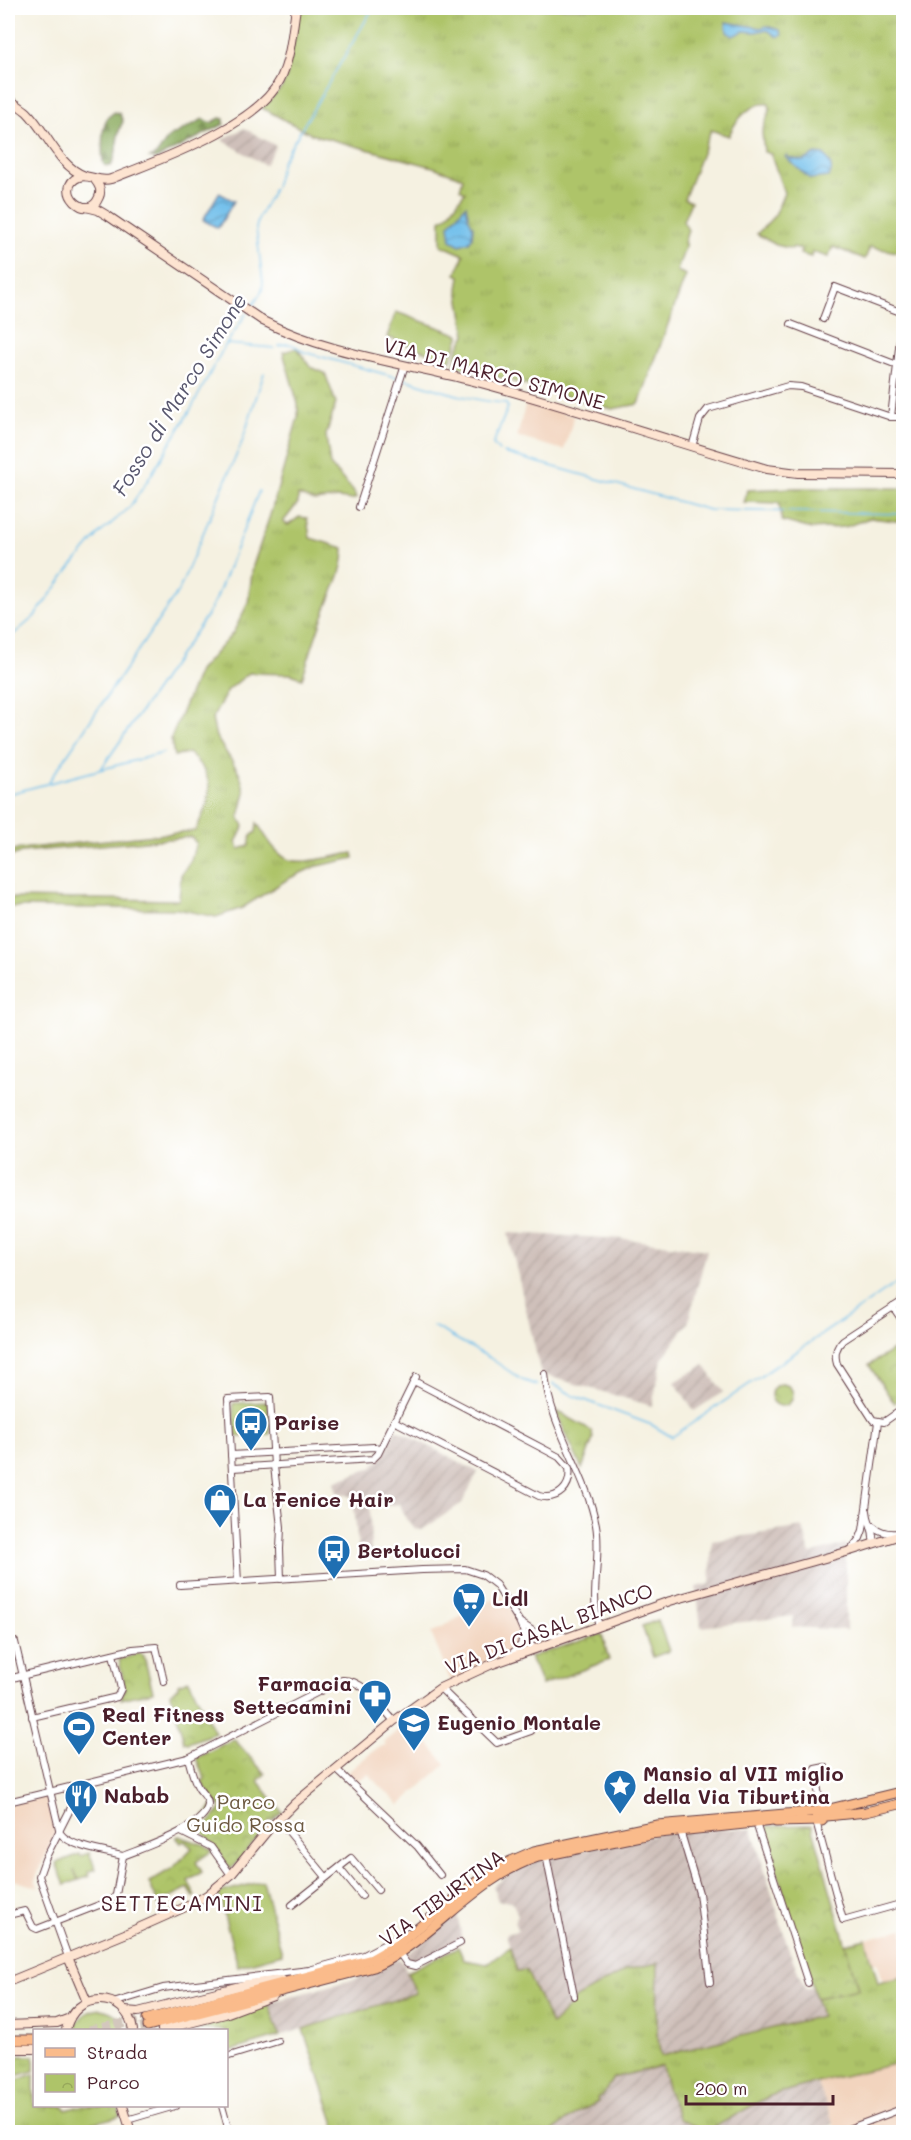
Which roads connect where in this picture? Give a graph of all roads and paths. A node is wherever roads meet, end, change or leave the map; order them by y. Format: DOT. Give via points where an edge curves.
graph roads {
  1 [pos="296,8"];
  2 [pos="8,99"];
  3 [pos="62,158"];
  4 [pos="85,176"];
  5 [pos="111,179"];
  6 [pos="95,180"];
  7 [pos="71,185"];
  8 [pos="100,190"];
  9 [pos="98,200"];
  10 [pos="86,207"];
  11 [pos="108,216"];
  12 [pos="903,313"];
  13 [pos="823,319"];
  14 [pos="791,324"];
  15 [pos="900,364"];
  16 [pos="405,365"];
  17 [pos="891,417"];
  18 [pos="903,417"];
  19 [pos="692,447"];
  20 [pos="903,474"];
  21 [pos="359,507"];
  22 [pos="903,1300"];
  23 [pos="893,1307"];
  24 [pos="903,1323"];
  25 [pos="545,1374"];
  26 [pos="903,1408"];
  27 [pos="394,1421"];
  28 [pos="878,1422"];
  29 [pos="380,1448"];
  30 [pos="335,1449"];
  31 [pos="274,1453"];
  32 [pos="231,1455"];
  33 [pos="339,1462"];
  34 [pos="330,1463"];
  35 [pos="274,1466"];
  36 [pos="233,1468"];
  37 [pos="866,1505"];
  38 [pos="873,1526"];
  39 [pos="863,1530"];
  40 [pos="903,1534"];
  41 [pos="873,1544"];
  42 [pos="850,1551"];
  43 [pos="281,1579"];
  44 [pos="238,1581"];
  45 [pos="180,1585"];
  46 [pos="519,1621"];
  47 [pos="599,1626"];
  48 [pos="530,1631"];
  49 [pos="523,1633"];
  50 [pos="576,1634"];
  51 [pos="15,1641"];
  52 [pos="535,1649"];
  53 [pos="113,1654"];
  54 [pos="505,1660"];
  55 [pos="22,1676"];
  56 [pos="8,1679"];
  57 [pos="164,1682"];
  58 [pos="440,1688"];
  59 [pos="32,1717"];
  60 [pos="394,1721"];
  61 [pos="531,1731"];
  62 [pos="188,1758"];
  63 [pos="825,1767"];
  64 [pos="336,1769"];
  65 [pos="83,1784"];
  66 [pos="903,1791"];
  67 [pos="50,1792"];
  68 [pos="8,1802"];
  69 [pos="903,1803"];
  70 [pos="903,1809"];
  71 [pos="821,1811"];
  72 [pos="279,1820"];
  73 [pos="816,1821"];
  74 [pos="767,1822"];
  75 [pos="756,1823"];
  76 [pos="680,1830"];
  77 [pos="181,1832"];
  78 [pos="60,1833"];
  79 [pos="546,1855"];
  80 [pos="123,1856"];
  81 [pos="339,1868"];
  82 [pos="231,1875"];
  83 [pos="440,1875"];
  84 [pos="326,1877"];
  85 [pos="378,1890"];
  86 [pos="362,1896"];
  87 [pos="903,1903"];
  88 [pos="292,1905"];
  89 [pos="8,1915"];
  90 [pos="55,1922"];
  91 [pos="427,1922"];
  92 [pos="460,1943"];
  93 [pos="399,1953"];
  94 [pos="68,1957"];
  95 [pos="327,1972"];
  96 [pos="8,1982"];
  97 [pos="710,1982"];
  98 [pos="808,1983"];
  99 [pos="288,1990"];
  100 [pos="574,1996"];
  101 [pos="87,2002"];
  102 [pos="113,2003"];
  103 [pos="125,2011"];
  104 [pos="70,2018"];
  105 [pos="8,2025"];
  106 [pos="67,2029"];
  107 [pos="133,2029"];
  108 [pos="169,2029"];
  109 [pos="8,2034"];
  110 [pos="33,2034"];
  111 [pos="33,2040"];
  112 [pos="278,2041"];
  113 [pos="8,2047"];
  114 [pos="33,2049"];
  115 [pos="228,2056"];
  116 [pos="123,2107"];
  117 [pos="172,2107"];
  118 [pos="222,2107"];
  119 [pos="903,2108"];
  120 [pos="127,2120"];
  121 [pos="229,2131"];
  122 [pos="844,2132"];
  123 [pos="131,2133"];
  1 -- 5 [label="street" via="288,58 278,83 265,100 206,138"];
  2 -- 3 [label="street" via="26,112"];
  3 -- 4 [label="street"];
  3 -- 7 [label="street"];
  4 -- 6 [label="street"];
  4 -- 7 [label="street" via="76,178"];
  5 -- 6 [label="street"];
  5 -- 8 [label="street"];
  6 -- 8 [label="street"];
  7 -- 10 [label="street" via="72,200"];
  8 -- 9 [label="street"];
  9 -- 10 [label="street"];
  9 -- 11 [label="street, VIA DI MARCO SIMONE"];
  10 -- 11 [label="street, VIA DI MARCO SIMONE"];
  11 -- 16 [label="street, VIA DI MARCO SIMONE" via="255,315 289,333"];
  12 -- 13 [label="street" via="835,287"];
  12 -- 15 [label="street"];
  14 -- 15 [label="street"];
  15 -- 17 [label="street"];
  16 -- 19 [label="street, VIA DI MARCO SIMONE" via="493,387"];
  16 -- 21 [label="street"];
  17 -- 18 [label="street"];
  17 -- 19 [label="street" via="788,386 706,410"];
  19 -- 20 [label="street, VIA DI MARCO SIMONE" via="776,471"];
  22 -- 23 [label="street"];
  23 -- 24 [label="street"];
  23 -- 28 [label="street" via="843,1340 836,1354 837,1364 866,1411"];
  25 -- 47 [label="street" via="549,1405 593,1511 598,1538"];
  26 -- 28 [label="street"];
  27 -- 27 [label="street" via="415,1379 559,1457 569,1470 569,1481 554,1497 539,1496"];
  27 -- 29 [label="street"];
  28 -- 37 [label="street"];
  29 -- 30 [label="street"];
  29 -- 33 [label="street" via="371,1460"];
  30 -- 31 [label="street"];
  30 -- 33 [label="street"];
  30 -- 34 [label="street"];
  31 -- 32 [label="street"];
  31 -- 32 [label="street" via="270,1397 228,1399"];
  31 -- 35 [label="street"];
  32 -- 36 [label="street"];
  33 -- 34 [label="street"];
  34 -- 35 [label="street"];
  35 -- 36 [label="street"];
  35 -- 43 [label="street" via="281,1527"];
  36 -- 44 [label="street"];
  37 -- 38 [label="street"];
  37 -- 39 [label="street"];
  38 -- 40 [label="street" via="890,1534"];
  38 -- 41 [label="street"];
  39 -- 41 [label="street"];
  39 -- 42 [label="street"];
  40 -- 41 [label="street, VIA DI CASAL BIANCO"];
  41 -- 42 [label="street, VIA DI CASAL BIANCO"];
  42 -- 47 [label="street, VIA DI CASAL BIANCO" via="670,1601"];
  43 -- 44 [label="street"];
  43 -- 46 [label="street" via="448,1568 471,1570 496,1585"];
  44 -- 45 [label="street"];
  46 -- 48 [label="street"];
  46 -- 49 [label="street"];
  47 -- 50 [label="street, VIA DI CASAL BIANCO"];
  48 -- 50 [label="street" via="548,1637"];
  48 -- 52 [label="street"];
  49 -- 52 [label="street"];
  49 -- 54 [label="street" via="521,1645"];
  50 -- 52 [label="street, VIA DI CASAL BIANCO"];
  51 -- 55 [label="street"];
  52 -- 54 [label="street, VIA DI CASAL BIANCO"];
  53 -- 55 [label="street"];
  53 -- 57 [label="street" via="156,1647"];
  53 -- 59 [label="street" via="121,1689 117,1697"];
  54 -- 58 [label="street, VIA DI CASAL BIANCO"];
  55 -- 56 [label="street"];
  55 -- 59 [label="street"];
  58 -- 60 [label="street, VIA DI CASAL BIANCO"];
  58 -- 61 [label="street" via="497,1743"];
  59 -- 67 [label="street"];
  60 -- 62 [label="street" via="359,1684 342,1680"];
  60 -- 64 [label="street, VIA DI CASAL BIANCO"];
  62 -- 65 [label="street"];
  62 -- 77 [label="street" via="208,1804 195,1822"];
  63 -- 71 [label="street" via="815,1769"];
  64 -- 72 [label="street, VIA DI CASAL BIANCO"];
  64 -- 83 [label="street" via="419,1849"];
  65 -- 67 [label="street"];
  65 -- 78 [label="street"];
  66 -- 71 [label="main road, VIA TIBURTINA"];
  67 -- 68 [label="street"];
  67 -- 78 [label="street"];
  69 -- 74 [label="main road, VIA TIBURTINA" via="860,1813"];
  70 -- 73 [label="main road" via="867,1817"];
  71 -- 91 [label="main road, VIA TIBURTINA" via="664,1825 541,1849 486,1874"];
  72 -- 82 [label="street, VIA DI CASAL BIANCO"];
  72 -- 84 [label="street"];
  73 -- 74 [label="main road"];
  73 -- 87 [label="street" via="843,1920"];
  74 -- 75 [label="main road, VIA TIBURTINA"];
  75 -- 76 [label="main road, VIA TIBURTINA"];
  75 -- 98 [label="street"];
  76 -- 79 [label="main road, VIA TIBURTINA"];
  76 -- 97 [label="street" via="699,1889"];
  77 -- 80 [label="street"];
  77 -- 82 [label="street" via="211,1847"];
  78 -- 80 [label="street" via="73,1843"];
  78 -- 90 [label="street" via="39,1875"];
  79 -- 93 [label="main road, VIA TIBURTINA" via="523,1862 497,1877"];
  79 -- 100 [label="street"];
  80 -- 90 [label="street" via="113,1900"];
  81 -- 84 [label="street"];
  81 -- 85 [label="street" via="351,1858"];
  81 -- 86 [label="street"];
  82 -- 94 [label="street, VIA DI CASAL BIANCO" via="190,1905"];
  84 -- 88 [label="street"];
  89 -- 90 [label="street" via="27,1913 34,1928"];
  90 -- 94 [label="street"];
  91 -- 95 [label="main road, VIA TIBURTINA" via="378,1956"];
  91 -- 102 [label="street, VIA TIBURTINA" via="348,1960 289,1974 163,1988"];
  92 -- 93 [label="street" via="415,1966 407,1964"];
  93 -- 99 [label="main road, VIA TIBURTINA" via="370,1968"];
  94 -- 96 [label="street, VIA DI CASAL BIANCO"];
  94 -- 101 [label="street"];
  95 -- 99 [label="main road, VIA TIBURTINA" via="148,2022"];
  95 -- 103 [label="street, VIA TIBURTINA" via="252,1983 138,2012"];
  99 -- 108 [label="street, VIA TIBURTINA" via="233,2012"];
  101 -- 102 [label="street, VIA TIBURTINA"];
  101 -- 104 [label="street"];
  102 -- 103 [label="street"];
  103 -- 107 [label="street"];
  104 -- 105 [label="street" via="57,2023"];
  104 -- 106 [label="street"];
  109 -- 110 [label="main road"];
  111 -- 113 [label="main road"];
  112 -- 115 [label="street"];
  113 -- 114 [label="street"];
  116 -- 120 [label="street"];
  117 -- 120 [label="street"];
  118 -- 121 [label="street"];
  119 -- 122 [label="street"];
  120 -- 123 [label="street"];
}
